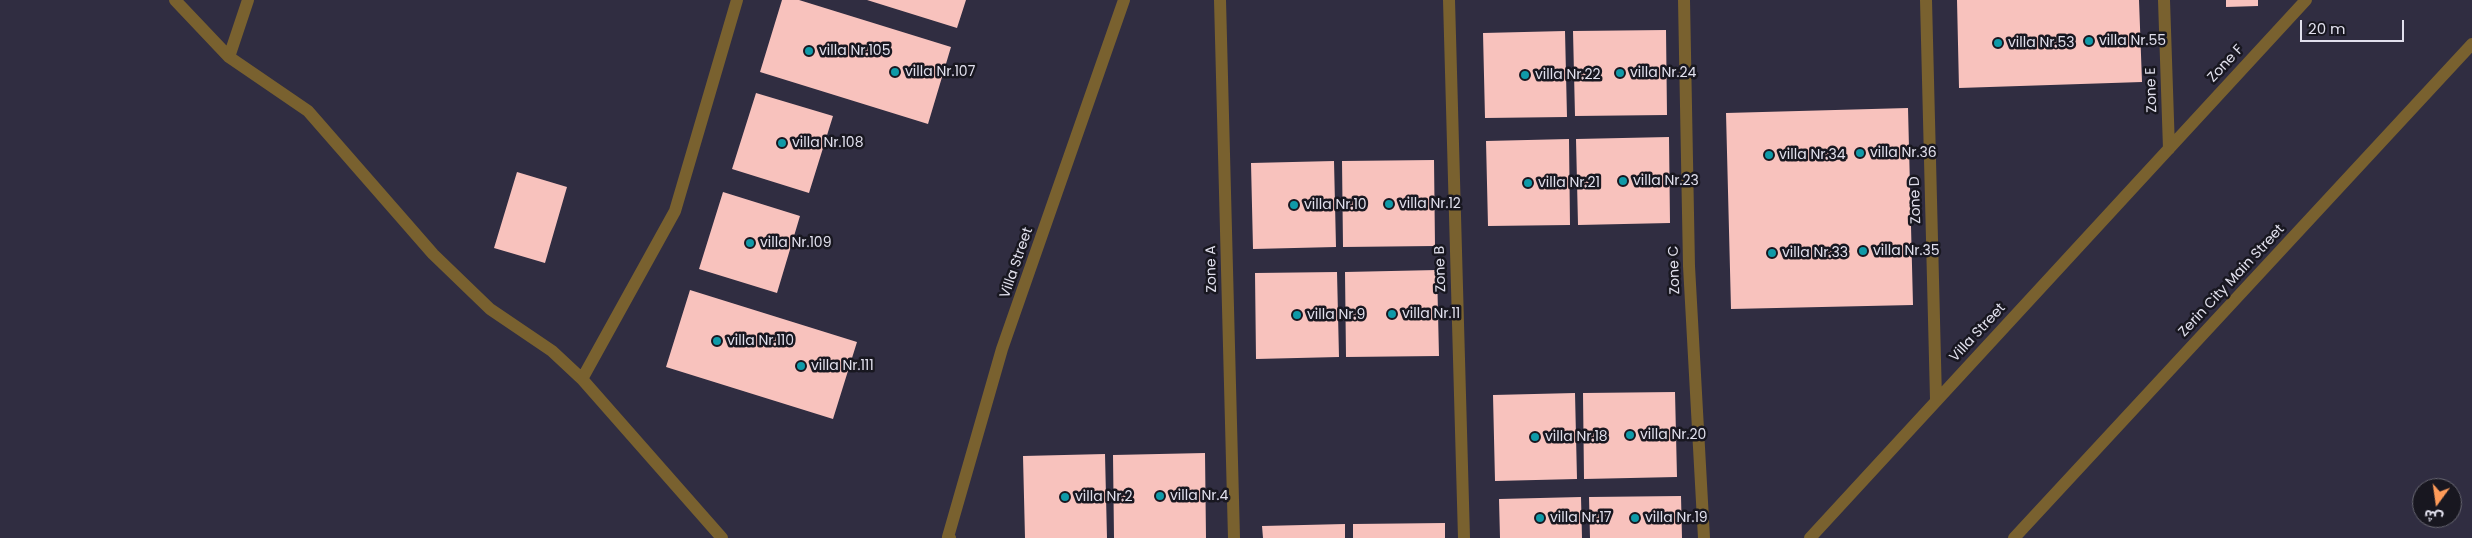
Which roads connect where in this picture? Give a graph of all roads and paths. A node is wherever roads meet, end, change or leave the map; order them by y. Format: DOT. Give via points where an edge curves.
graph roads {
  1 [pos="175,0"];
  2 [pos="248,0"];
  3 [pos="737,0"];
  4 [pos="1124,0"];
  5 [pos="1220,0"];
  6 [pos="1449,0"];
  7 [pos="1684,0"];
  8 [pos="1926,0"];
  9 [pos="2164,0"];
  10 [pos="2306,0"];
  11 [pos="2472,44"];
  12 [pos="229,56"];
  13 [pos="2169,149"];
  14 [pos="582,379"];
  15 [pos="1936,399"];
  16 [pos="722,538"];
  17 [pos="948,538"];
  18 [pos="1234,538"];
  19 [pos="1464,538"];
  20 [pos="1704,538"];
  21 [pos="1810,538"];
  22 [pos="2014,538"];
  1 -- 12 [label="street"];
  2 -- 12 [label="street"];
  3 -- 14 [label="street" via="674,211"];
  4 -- 17 [label="street, Villa Street" via="999,358"];
  5 -- 18 [label="street, Zone A"];
  6 -- 19 [label="street, Zone B"];
  7 -- 20 [label="street, Zone C" via="1689,266"];
  8 -- 15 [label="street, Zone D"];
  9 -- 13 [label="street, Zone E"];
  10 -- 13 [label="street, Zone F"];
  11 -- 22 [label="street, Zerin City Main Street"];
  12 -- 14 [label="street" via="308,110 440,261 490,309 552,351"];
  13 -- 15 [label="street, Villa Street"];
  14 -- 16 [label="street"];
  15 -- 21 [label="street, Villa Street"];
}
